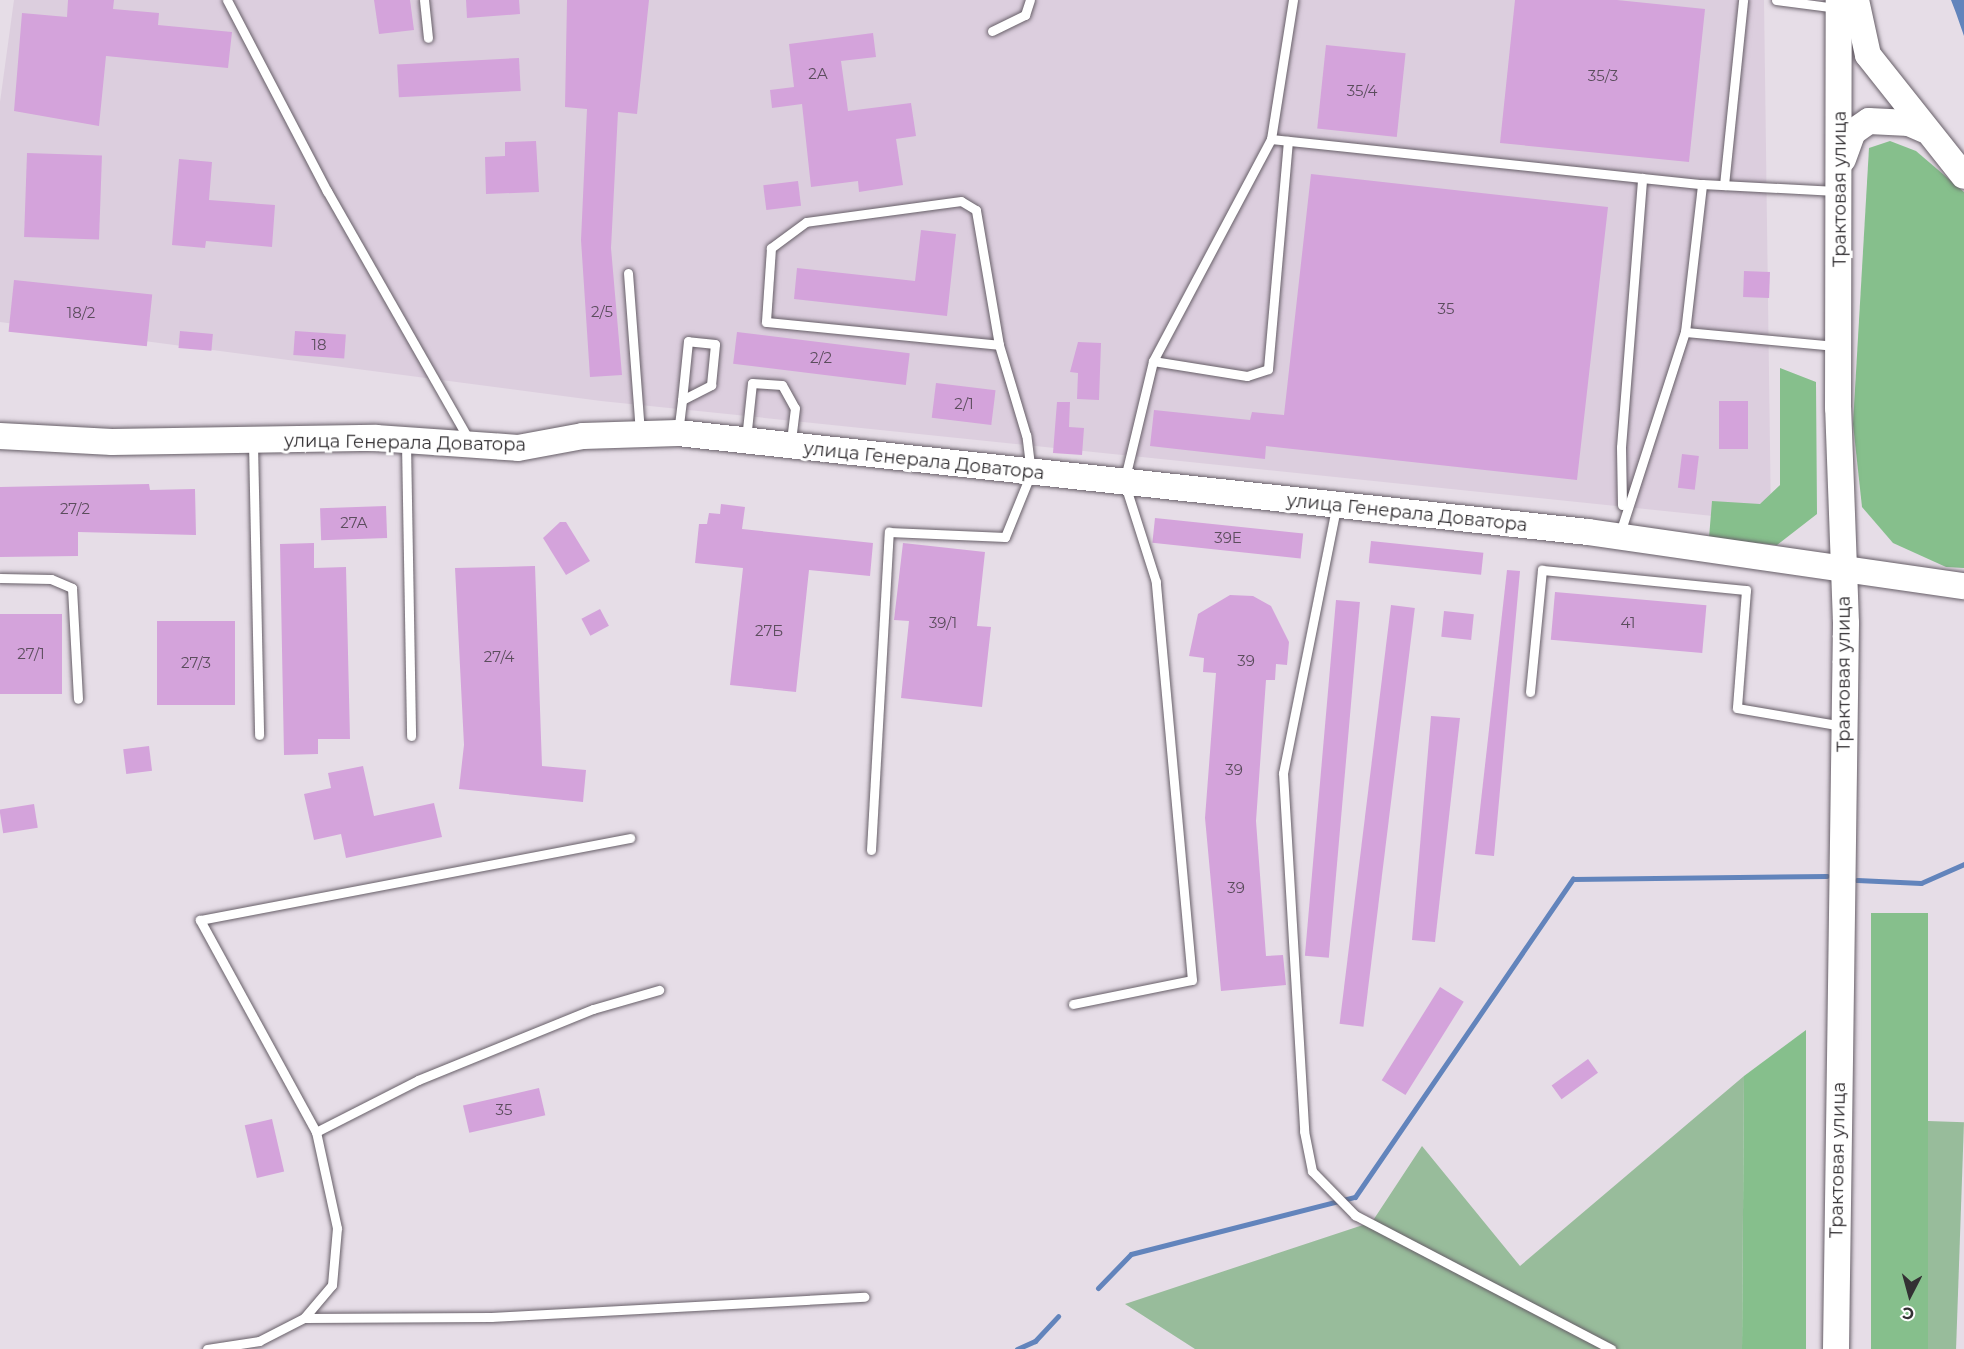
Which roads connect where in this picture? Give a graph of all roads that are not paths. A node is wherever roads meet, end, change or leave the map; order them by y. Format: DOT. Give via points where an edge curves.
graph roads {
  1 [pos="227,0"];
  2 [pos="424,0"];
  3 [pos="1030,0"];
  4 [pos="1293,0"];
  5 [pos="1743,0"];
  6 [pos="1776,0"];
  7 [pos="1847,3"];
  8 [pos="992,31"];
  9 [pos="428,38"];
  10 [pos="1925,130"];
  11 [pos="1272,139"];
  12 [pos="1288,141"];
  13 [pos="1964,176"];
  14 [pos="1642,178"];
  15 [pos="1841,179"];
  16 [pos="1702,184"];
  17 [pos="1725,184"];
  18 [pos="628,273"];
  19 [pos="1685,332"];
  20 [pos="999,345"];
  21 [pos="1839,346"];
  22 [pos="1153,361"];
  23 [pos="682,400"];
  24 [pos="640,432"];
  25 [pos="678,433"];
  26 [pos="0,436"];
  27 [pos="253,440"];
  28 [pos="405,440"];
  29 [pos="746,441"];
  30 [pos="472,445"];
  31 [pos="791,447"];
  32 [pos="1031,473"];
  33 [pos="1124,482"];
  34 [pos="1337,505"];
  35 [pos="1621,525"];
  36 [pos="1844,569"];
  37 [pos="0,578"];
  38 [pos="1964,586"];
  39 [pos="1530,692"];
  40 [pos="78,699"];
  41 [pos="1844,726"];
  42 [pos="259,735"];
  43 [pos="411,736"];
  44 [pos="630,838"];
  45 [pos="871,850"];
  46 [pos="659,990"];
  47 [pos="1073,1004"];
  48 [pos="316,1132"];
  49 [pos="864,1297"];
  50 [pos="304,1318"];
  51 [pos="207,1349"];
  52 [pos="1611,1349"];
  53 [pos="1836,1349"];
  1 -- 30 [label="lane" via="327,191"];
  2 -- 9 [label="lane"];
  3 -- 8 [label="lane" via="1025,15"];
  4 -- 11 [label="lane"];
  5 -- 17 [label="lane"];
  6 -- 7 [label="lane"];
  7 -- 10 [label="street" via="1868,55"];
  7 -- 15 [label="street, Трактовая улица"];
  10 -- 13 [label="street"];
  10 -- 15 [label="street" via="1896,121 1865,122 1851,136"];
  11 -- 12 [label="lane"];
  11 -- 22 [label="lane"];
  12 -- 14 [label="lane"];
  12 -- 22 [label="lane" via="1268,369 1247,376"];
  14 -- 16 [label="lane"];
  14 -- 35 [label="lane" via="1621,447"];
  15 -- 17 [label="lane"];
  15 -- 21 [label="street, Трактовая улица"];
  16 -- 17 [label="lane"];
  16 -- 19 [label="lane"];
  18 -- 24 [label="lane"];
  19 -- 21 [label="lane"];
  19 -- 35 [label="lane"];
  20 -- 20 [label="lane" via="976,210 961,201 806,222 771,248 766,322"];
  20 -- 32 [label="lane" via="1026,435"];
  21 -- 36 [label="street, Трактовая улица"];
  22 -- 33 [label="lane"];
  23 -- 23 [label="lane" via="711,385 715,344 688,341"];
  23 -- 25 [label="lane"];
  24 -- 25 [label="street, улица Генерала Доватора"];
  24 -- 30 [label="street, улица Генерала Доватора" via="518,448"];
  25 -- 29 [label="street, улица Генерала Доватора"];
  26 -- 27 [label="street, улица Генерала Доватора"];
  27 -- 28 [label="street, улица Генерала Доватора"];
  27 -- 42 [label="lane"];
  28 -- 30 [label="street, улица Генерала Доватора"];
  28 -- 43 [label="lane"];
  29 -- 31 [label="street, улица Генерала Доватора"];
  29 -- 31 [label="lane" via="752,383 782,385 795,408"];
  31 -- 32 [label="street, улица Генерала Доватора"];
  32 -- 33 [label="street, улица Генерала Доватора"];
  32 -- 45 [label="lane" via="1005,537 889,532"];
  33 -- 34 [label="street, улица Генерала Доватора"];
  33 -- 47 [label="lane" via="1156,582 1192,980"];
  34 -- 35 [label="street, улица Генерала Доватора"];
  34 -- 52 [label="lane" via="1283,773 1304,1131 1312,1171 1355,1215"];
  35 -- 36 [label="street, улица Генерала Доватора"];
  36 -- 38 [label="street, улица Генерала Доватора"];
  36 -- 41 [label="street, Трактовая улица"];
  37 -- 40 [label="lane" via="51,579 72,588"];
  39 -- 41 [label="lane" via="1542,570 1746,590 1737,708"];
  41 -- 53 [label="street, Трактовая улица"];
  44 -- 48 [label="lane" via="200,920"];
  46 -- 48 [label="lane" via="593,1009 418,1080"];
  48 -- 50 [label="lane" via="337,1228 333,1285"];
  49 -- 50 [label="lane" via="491,1317"];
  50 -- 51 [label="lane" via="259,1341"];
}
